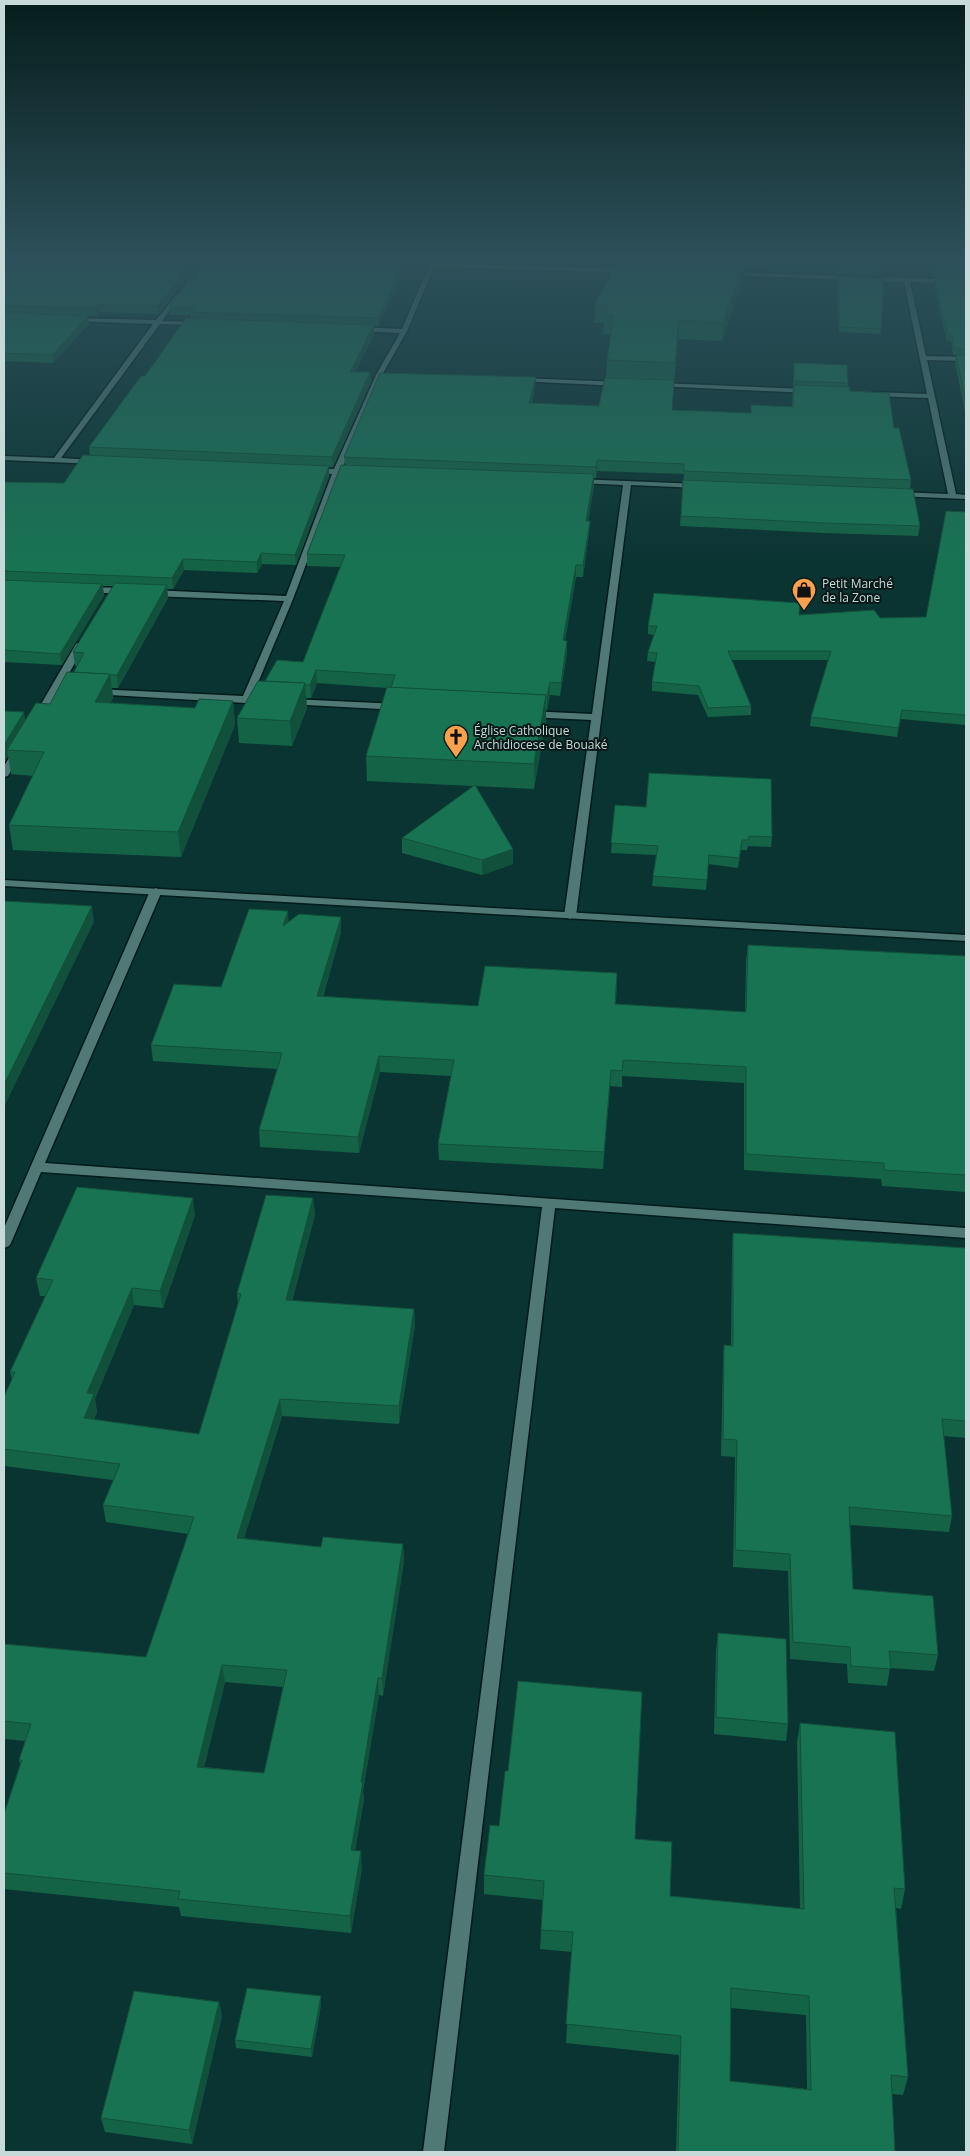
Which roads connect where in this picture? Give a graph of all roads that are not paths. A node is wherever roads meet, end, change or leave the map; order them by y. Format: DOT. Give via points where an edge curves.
graph roads {
  1 [pos="129,362"];
  2 [pos="386,362"];
  3 [pos="924,362"];
  4 [pos="379,374"];
  5 [pos="389,375"];
  6 [pos="507,380"];
  7 [pos="625,384"];
  8 [pos="655,385"];
  9 [pos="813,391"];
  10 [pos="862,393"];
  11 [pos="931,396"];
  12 [pos="4,458"];
  13 [pos="56,460"];
  14 [pos="104,462"];
  15 [pos="308,470"];
  16 [pos="336,472"];
  17 [pos="366,473"];
  18 [pos="568,481"];
  19 [pos="626,483"];
  20 [pos="705,486"];
  21 [pos="883,493"];
  22 [pos="952,496"];
  23 [pos="966,496"];
  24 [pos="74,589"];
  25 [pos="133,592"];
  26 [pos="143,592"];
  27 [pos="289,599"];
  28 [pos="89,632"];
  29 [pos="83,692"];
  30 [pos="246,700"];
  31 [pos="411,708"];
  32 [pos="518,713"];
  33 [pos="596,717"];
  34 [pos="34,724"];
  35 [pos="24,741"];
  36 [pos="4,774"];
  37 [pos="4,883"];
  38 [pos="156,892"];
  39 [pos="570,916"];
  40 [pos="966,938"];
  41 [pos="36,1167"];
  42 [pos="549,1204"];
  43 [pos="966,1233"];
  44 [pos="4,1243"];
  45 [pos="434,2152"];
  1 -- 13 [label="street"];
  2 -- 4 [label="street"];
  3 -- 11 [label="street"];
  4 -- 5 [label="street"];
  4 -- 16 [label="street"];
  6 -- 7 [label="street"];
  8 -- 9 [label="street"];
  10 -- 11 [label="street"];
  11 -- 22 [label="street"];
  12 -- 13 [label="street"];
  13 -- 14 [label="street"];
  15 -- 16 [label="street"];
  16 -- 17 [label="street"];
  16 -- 27 [label="street"];
  18 -- 19 [label="street"];
  19 -- 20 [label="street"];
  19 -- 33 [label="street"];
  21 -- 22 [label="street"];
  22 -- 23 [label="street"];
  24 -- 25 [label="street" via="111,595"];
  26 -- 27 [label="street"];
  27 -- 30 [label="street"];
  28 -- 34 [label="street" via="59,690"];
  29 -- 30 [label="street"];
  30 -- 31 [label="street"];
  32 -- 33 [label="street"];
  33 -- 39 [label="street"];
  35 -- 36 [label="street"];
  37 -- 38 [label="street"];
  38 -- 39 [label="street"];
  38 -- 41 [label="street"];
  39 -- 40 [label="street"];
  41 -- 42 [label="street"];
  41 -- 44 [label="street"];
  42 -- 43 [label="street"];
  42 -- 45 [label="street"];
}
